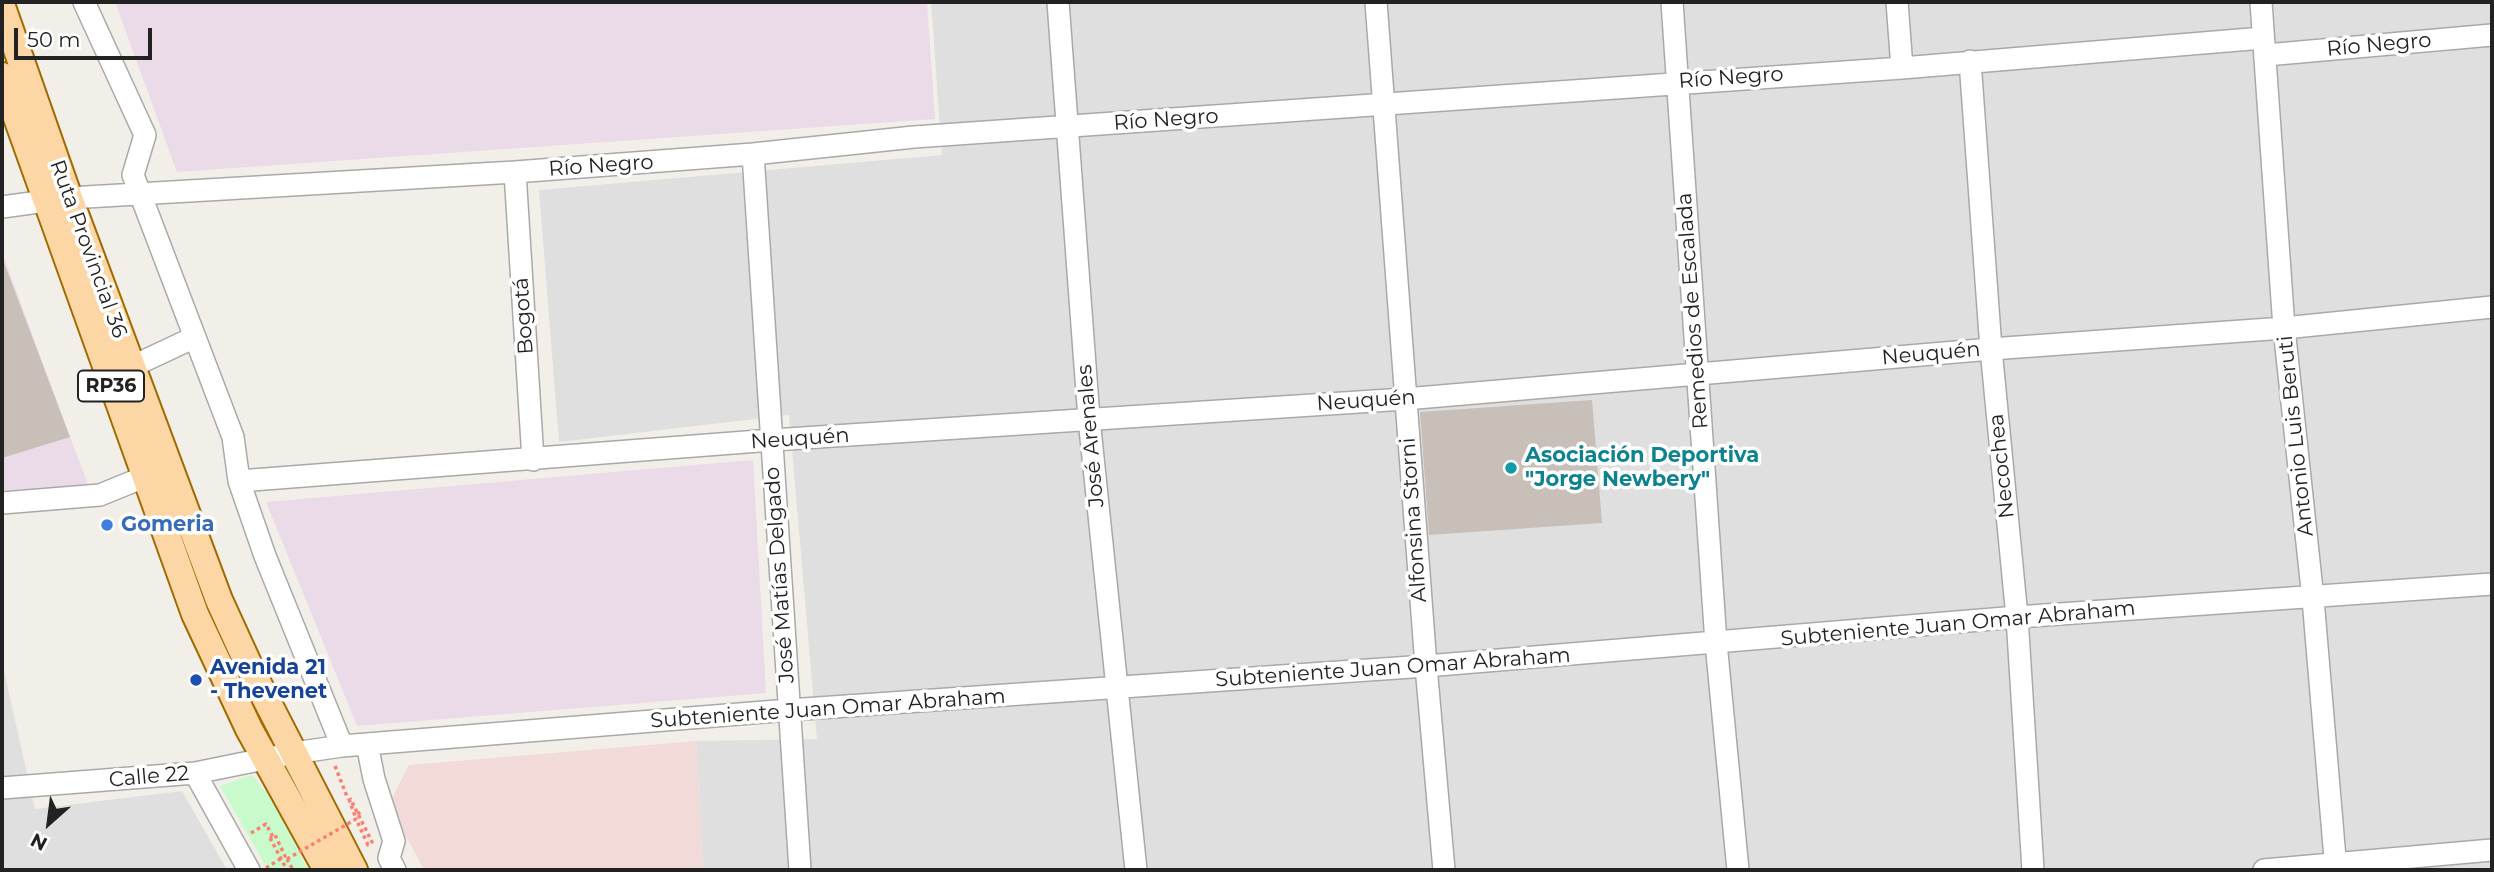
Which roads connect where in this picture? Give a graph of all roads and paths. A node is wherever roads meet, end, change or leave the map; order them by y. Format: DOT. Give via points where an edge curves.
graph roads {
  1 [pos="84,2"];
  2 [pos="1058,2"];
  3 [pos="1376,2"];
  4 [pos="1672,2"];
  5 [pos="1896,2"];
  6 [pos="2261,2"];
  7 [pos="2,7"];
  8 [pos="2492,35"];
  9 [pos="2265,46"];
  10 [pos="1970,61"];
  11 [pos="1902,68"];
  12 [pos="2,76"];
  13 [pos="1676,82"];
  14 [pos="1384,103"];
  15 [pos="1068,128"];
  16 [pos="752,154"];
  17 [pos="515,172"];
  18 [pos="143,194"];
  19 [pos="57,200"];
  20 [pos="2,207"];
  21 [pos="2492,307"];
  22 [pos="2284,328"];
  23 [pos="195,337"];
  24 [pos="1991,349"];
  25 [pos="131,367"];
  26 [pos="1698,373"];
  27 [pos="1405,399"];
  28 [pos="1089,419"];
  29 [pos="772,440"];
  30 [pos="533,460"];
  31 [pos="144,477"];
  32 [pos="239,481"];
  33 [pos="2,503"];
  34 [pos="2492,584"];
  35 [pos="2314,598"];
  36 [pos="2017,617"];
  37 [pos="1716,643"];
  38 [pos="1426,666"];
  39 [pos="1115,689"];
  40 [pos="789,710"];
  41 [pos="367,744"];
  42 [pos="342,746"];
  43 [pos="294,753"];
  44 [pos="266,761"];
  45 [pos="195,774"];
  46 [pos="342,786"];
  47 [pos="2,788"];
  48 [pos="349,798"];
  49 [pos="355,816"];
  50 [pos="266,824"];
  51 [pos="272,838"];
  52 [pos="2492,850"];
  53 [pos="2336,868"];
  54 [pos="249,870"];
  55 [pos="263,870"];
  56 [pos="286,870"];
  57 [pos="293,870"];
  58 [pos="327,870"];
  59 [pos="354,870"];
  60 [pos="396,870"];
  61 [pos="800,870"];
  62 [pos="1136,870"];
  63 [pos="1444,870"];
  64 [pos="1738,870"];
  65 [pos="2033,870"];
  66 [pos="2263,870"];
  1 -- 18 [label="street" via="145,135 133,169"];
  2 -- 15 [label="street, José Arenales"];
  3 -- 14 [label="street, Alfonsina Storni"];
  4 -- 13 [label="street, Remedios de Escalada"];
  5 -- 11 [label="street"];
  6 -- 9 [label="street, Antonio Luis Beruti"];
  7 -- 19 [label="main road, Ruta Provincial 36 / RP36"];
  8 -- 9 [label="street, Río Negro"];
  9 -- 10 [label="street, Río Negro"];
  9 -- 22 [label="street, Antonio Luis Beruti"];
  10 -- 11 [label="street, Río Negro"];
  10 -- 24 [label="street, Necochea"];
  11 -- 13 [label="street, Río Negro"];
  12 -- 19 [label="main road, Ruta Provincial 36 / RP36"];
  13 -- 14 [label="street, Río Negro"];
  13 -- 26 [label="street, Remedios de Escalada"];
  14 -- 15 [label="street, Río Negro"];
  14 -- 27 [label="street, Alfonsina Storni"];
  15 -- 16 [label="street, Río Negro" via="914,137"];
  15 -- 28 [label="street, José Arenales"];
  16 -- 17 [label="street, Río Negro"];
  16 -- 29 [label="street, José Matías Delgado"];
  17 -- 18 [label="street, Río Negro"];
  17 -- 30 [label="street, Bogotá"];
  18 -- 19 [label="street, Río Negro"];
  18 -- 23 [label="street"];
  19 -- 20 [label="street, Río Negro"];
  19 -- 25 [label="main road, Ruta Provincial 36 / RP36"];
  19 -- 31 [label="main road, Ruta Provincial 36 / RP36"];
  21 -- 22 [label="street, Neuquén"];
  22 -- 24 [label="street, Neuquén"];
  22 -- 35 [label="street, Antonio Luis Beruti"];
  23 -- 25 [label="street"];
  23 -- 32 [label="street" via="233,438"];
  24 -- 26 [label="street, Neuquén"];
  24 -- 36 [label="street, Necochea"];
  25 -- 43 [label="main road, Ruta Provincial 36 / RP36" via="223,609"];
  26 -- 27 [label="street, Neuquén"];
  26 -- 37 [label="street, Remedios de Escalada"];
  27 -- 28 [label="street, Neuquén"];
  27 -- 38 [label="street, Alfonsina Storni"];
  28 -- 29 [label="street, Neuquén"];
  28 -- 39 [label="street, José Arenales"];
  29 -- 30 [label="street, Neuquén"];
  29 -- 40 [label="street, José Matías Delgado"];
  30 -- 32 [label="street, Neuquén"];
  31 -- 33 [label="street" via="100,495"];
  31 -- 44 [label="main road, Ruta Provincial 36 / RP36" via="206,641"];
  32 -- 42 [label="street"];
  34 -- 35 [label="street, Subteniente Juan Omar Abraham"];
  35 -- 36 [label="street, Subteniente Juan Omar Abraham"];
  35 -- 53 [label="street, Antonio Luis Beruti"];
  36 -- 37 [label="street, Subteniente Juan Omar Abraham"];
  36 -- 65 [label="street, Necochea"];
  37 -- 38 [label="street, Subteniente Juan Omar Abraham"];
  37 -- 64 [label="street, Remedios de Escalada"];
  38 -- 39 [label="street, Subteniente Juan Omar Abraham"];
  38 -- 63 [label="street, Alfonsina Storni"];
  39 -- 40 [label="street, Subteniente Juan Omar Abraham"];
  39 -- 62 [label="street, José Arenales"];
  40 -- 41 [label="street, Subteniente Juan Omar Abraham"];
  40 -- 61 [label="street, José Matías Delgado"];
  41 -- 42 [label="street, Subteniente Juan Omar Abraham"];
  41 -- 60 [label="street" via="394,841 389,858"];
  42 -- 43 [label="street, Subteniente Juan Omar Abraham"];
  43 -- 44 [label="street, Calle 22"];
  43 -- 59 [label="main road, Ruta Provincial 36 / RP36"];
  44 -- 45 [label="street, Calle 22"];
  44 -- 58 [label="main road, Ruta Provincial 36 / RP36"];
  45 -- 47 [label="street, Calle 22"];
  45 -- 54 [label="street"];
  46 -- 48 [label="path"];
  48 -- 49 [label="path"];
  48 -- 57 [label="path, bridge" via="372,842 368,845 356,818 287,859"];
  50 -- 51 [label="path"];
  51 -- 55 [label="path" via="285,856"];
  51 -- 56 [label="path, bridge"];
  52 -- 53 [label="street"];
  53 -- 66 [label="street"];
}
